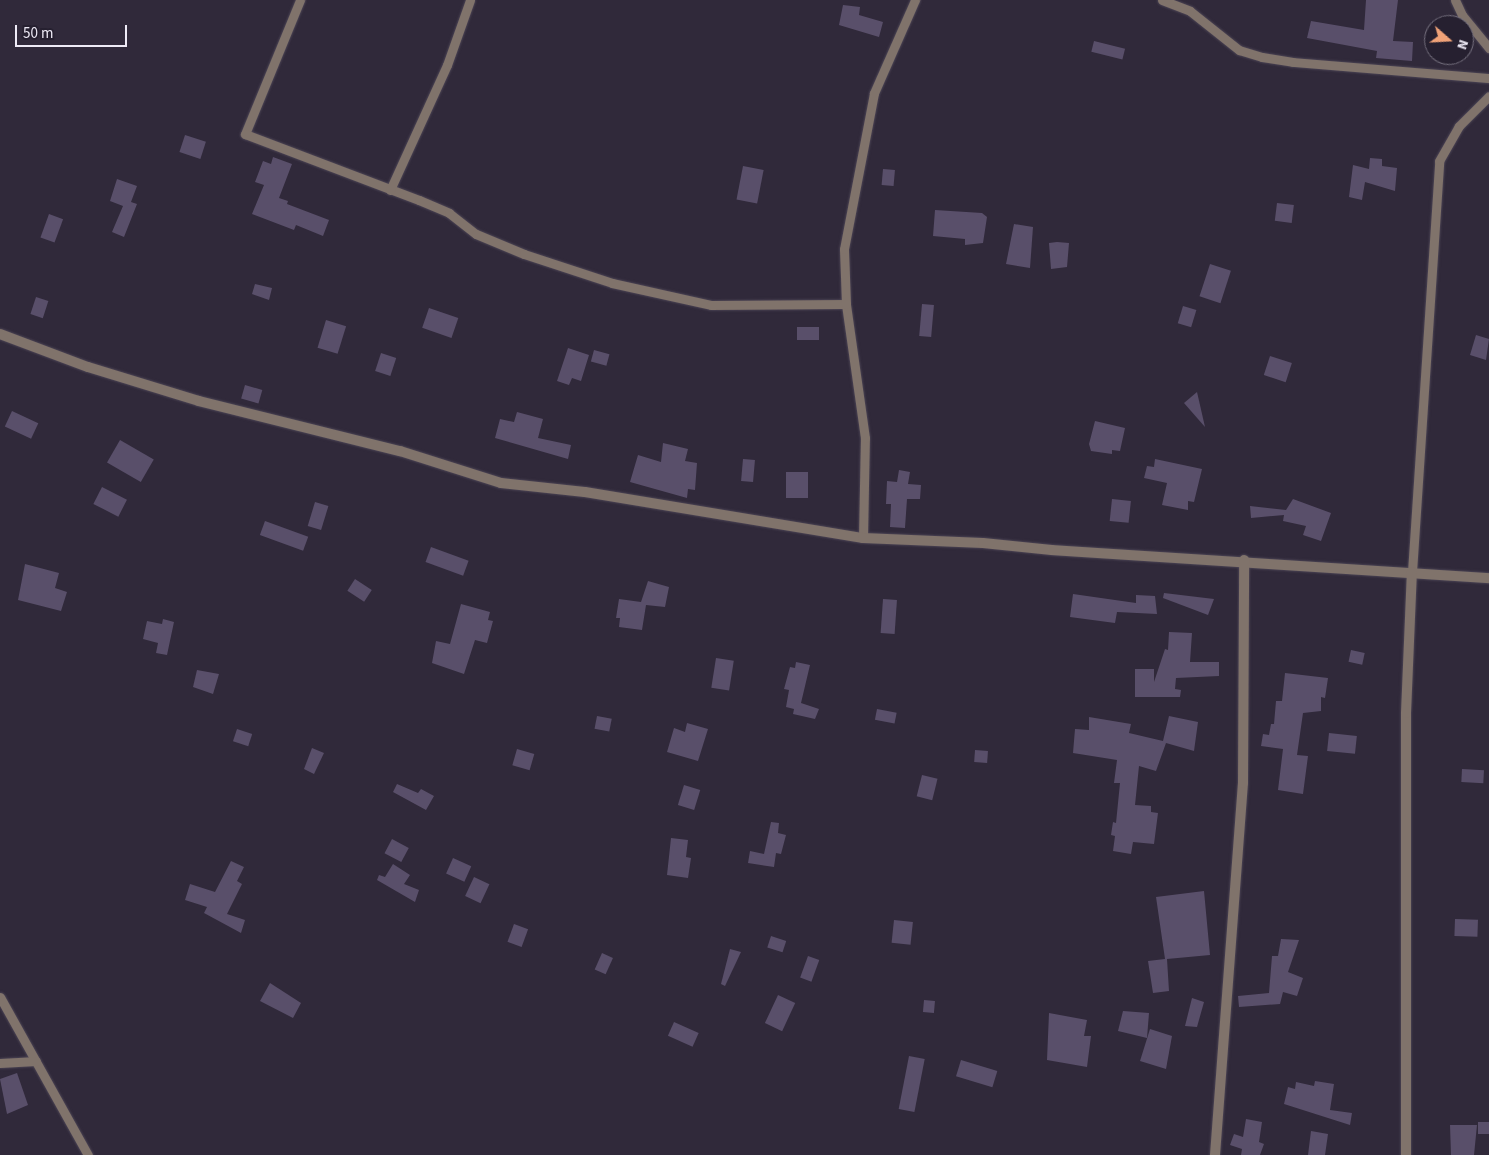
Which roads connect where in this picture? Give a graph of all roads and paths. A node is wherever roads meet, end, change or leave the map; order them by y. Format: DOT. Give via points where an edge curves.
graph roads {
  1 [pos="300,0"];
  2 [pos="470,0"];
  3 [pos="915,0"];
  4 [pos="1162,0"];
  5 [pos="1455,0"];
  6 [pos="1489,48"];
  7 [pos="1489,78"];
  8 [pos="1489,96"];
  9 [pos="390,190"];
  10 [pos="846,304"];
  11 [pos="0,334"];
  12 [pos="863,538"];
  13 [pos="1244,560"];
  14 [pos="1412,572"];
  15 [pos="1489,578"];
  16 [pos="0,997"];
  17 [pos="36,1061"];
  18 [pos="0,1063"];
  19 [pos="88,1155"];
  20 [pos="1215,1155"];
  21 [pos="1406,1155"];
  1 -- 9 [label="lane" via="245,134"];
  2 -- 9 [label="lane" via="447,65"];
  3 -- 10 [label="lane" via="871,106 844,249"];
  4 -- 7 [label="lane" via="1190,11 1239,50 1262,57"];
  5 -- 6 [label="lane" via="1462,15"];
  8 -- 14 [label="lane" via="1459,126 1439,161"];
  9 -- 10 [label="lane" via="448,213 476,234 524,254 612,283 711,305"];
  10 -- 12 [label="lane" via="865,438"];
  11 -- 12 [label="street" via="88,367 199,401 400,451 501,483 586,492"];
  12 -- 13 [label="street"];
  13 -- 14 [label="street"];
  13 -- 20 [label="street" via="1243,784"];
  14 -- 15 [label="street"];
  14 -- 21 [label="street" via="1406,713"];
  16 -- 17 [label="lane"];
  17 -- 18 [label="lane"];
  17 -- 19 [label="lane"];
}
